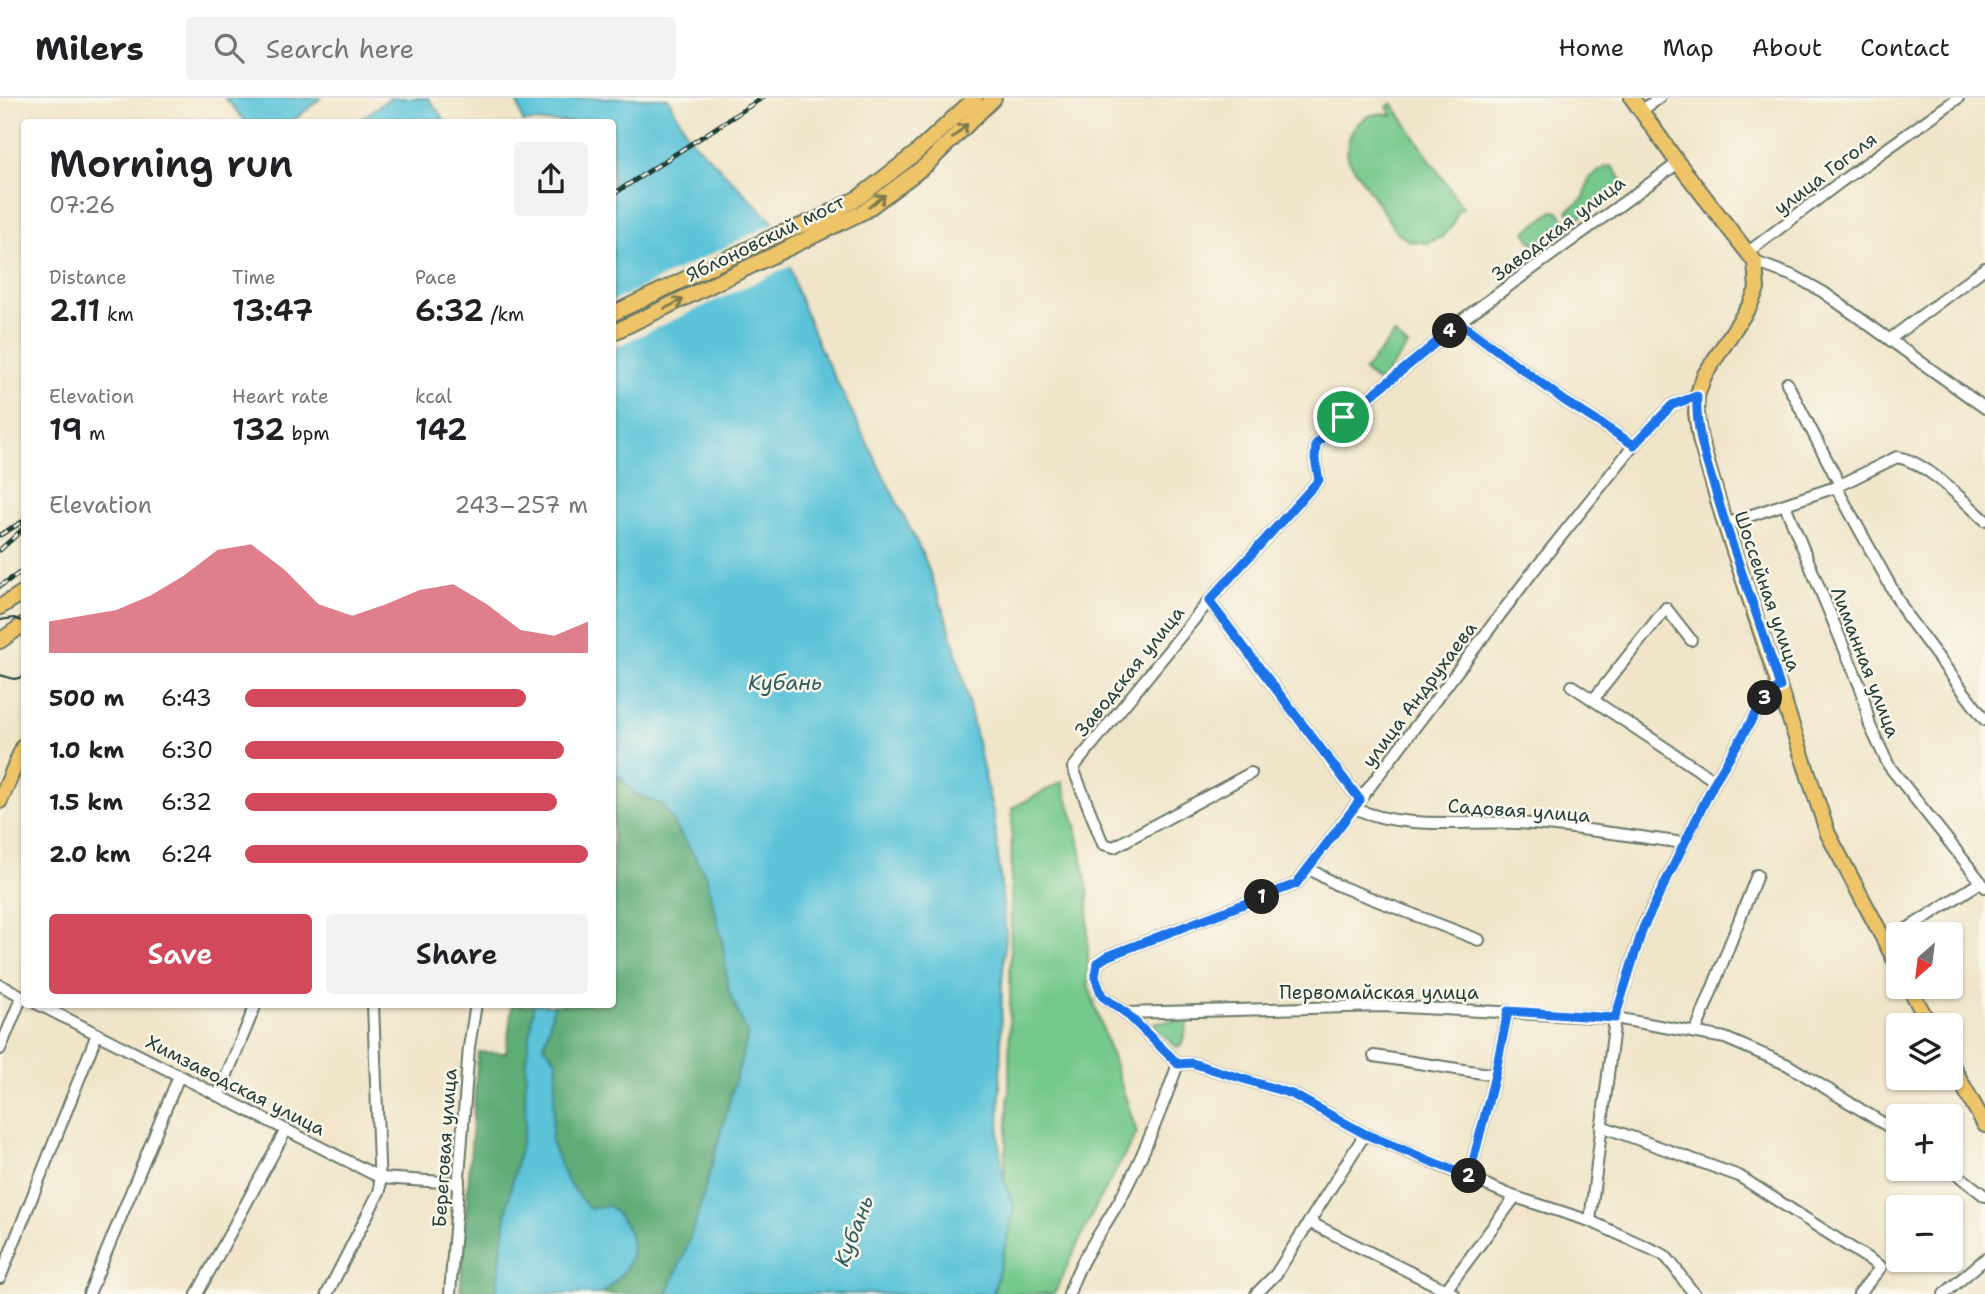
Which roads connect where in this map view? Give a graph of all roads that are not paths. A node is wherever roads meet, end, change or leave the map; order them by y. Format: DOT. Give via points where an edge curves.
graph roads {
  1 [pos="975,98"];
  2 [pos="994,98"];
  3 [pos="1632,98"];
  4 [pos="1659,98"];
  5 [pos="1958,98"];
  6 [pos="1641,111"];
  7 [pos="921,159"];
  8 [pos="1678,163"];
  9 [pos="1751,258"];
  10 [pos="1985,268"];
  11 [pos="616,312"];
  12 [pos="1459,322"];
  13 [pos="616,331"];
  14 [pos="1890,339"];
  15 [pos="1787,383"];
  16 [pos="1697,396"];
  17 [pos="1985,408"];
  18 [pos="1634,445"];
  19 [pos="1838,486"];
  20 [pos="1785,505"];
  21 [pos="1985,520"];
  22 [pos="1725,524"];
  23 [pos="21,594"];
  24 [pos="1209,601"];
  25 [pos="0,607"];
  26 [pos="21,626"];
  27 [pos="1691,640"];
  28 [pos="0,641"];
  29 [pos="1572,685"];
  30 [pos="1780,687"];
  31 [pos="1593,701"];
  32 [pos="1985,720"];
  33 [pos="21,752"];
  34 [pos="1251,773"];
  35 [pos="1715,781"];
  36 [pos="0,801"];
  37 [pos="1357,804"];
  38 [pos="1684,843"];
  39 [pos="1308,868"];
  40 [pos="1757,875"];
  41 [pos="1983,885"];
  42 [pos="1919,922"];
  43 [pos="1479,940"];
  44 [pos="1885,944"];
  45 [pos="0,985"];
  46 [pos="21,996"];
  47 [pos="21,1002"];
  48 [pos="46,1008"];
  49 [pos="254,1008"];
  50 [pos="373,1008"];
  51 [pos="474,1008"];
  52 [pos="1508,1011"];
  53 [pos="1126,1013"];
  54 [pos="1615,1018"];
  55 [pos="1695,1033"];
  56 [pos="97,1034"];
  57 [pos="0,1049"];
  58 [pos="1374,1056"];
  59 [pos="1178,1064"];
  60 [pos="1495,1075"];
  61 [pos="179,1076"];
  62 [pos="1963,1086"];
  63 [pos="218,1096"];
  64 [pos="1886,1125"];
  65 [pos="1985,1125"];
  66 [pos="1601,1126"];
  67 [pos="286,1130"];
  68 [pos="1365,1134"];
  69 [pos="1469,1177"];
  70 [pos="381,1178"];
  71 [pos="1963,1179"];
  72 [pos="459,1183"];
  73 [pos="1985,1196"];
  74 [pos="1515,1197"];
  75 [pos="1590,1221"];
  76 [pos="1309,1222"];
  77 [pos="1985,1259"];
  78 [pos="0,1278"];
  79 [pos="1447,1293"];
  80 [pos="89,1294"];
  81 [pos="197,1294"];
  82 [pos="327,1294"];
  83 [pos="450,1294"];
  84 [pos="1069,1294"];
  85 [pos="1256,1294"];
  86 [pos="1695,1294"];
  87 [pos="1859,1294"];
  88 [pos="1944,1294"];
  1 -- 7 [label="main road"];
  7 -- 2 [label="main road, one-way"];
  3 -- 6 [label="main road"];
  4 -- 6 [label="street"];
  5 -- 9 [label="street, улица Гоголя" via="1839,183"];
  6 -- 8 [label="main road"];
  7 -- 11 [label="main road, Яблоновский мост" via="816,220"];
  13 -- 7 [label="main road, Яблоновский мост, one-way" via="864,211"];
  8 -- 9 [label="main road"];
  8 -- 12 [label="street, Заводская улица"];
  9 -- 14 [label="street" via="1823,292"];
  9 -- 16 [label="main road, Шоссейная улица" via="1756,289 1751,305 1704,376"];
  10 -- 14 [label="street"];
  12 -- 18 [label="street" via="1565,401"];
  12 -- 24 [label="street, Заводская улица" via="1316,444 1319,480"];
  14 -- 17 [label="street"];
  15 -- 19 [label="street"];
  16 -- 18 [label="street, улица Андрухаева" via="1672,405"];
  16 -- 22 [label="main road, Шоссейная улица" via="1700,439"];
  18 -- 37 [label="street, улица Андрухаева"];
  19 -- 20 [label="street"];
  19 -- 21 [label="street" via="1897,457 1908,459"];
  19 -- 32 [label="street" via="1907,616"];
  20 -- 22 [label="street"];
  20 -- 41 [label="street, Лиманная улица" via="1889,765"];
  22 -- 30 [label="main road, Шоссейная улица"];
  23 -- 25 [label="main road"];
  24 -- 34 [label="street, Заводская улица" via="1073,772 1108,847"];
  24 -- 37 [label="street"];
  26 -- 28 [label="main road"];
  27 -- 31 [label="street" via="1666,608"];
  29 -- 31 [label="street"];
  30 -- 35 [label="street" via="1767,695"];
  30 -- 44 [label="main road, Шоссейная улица" via="1828,834"];
  31 -- 35 [label="street"];
  33 -- 36 [label="main road"];
  35 -- 38 [label="street"];
  37 -- 38 [label="street, Садовая улица" via="1374,817 1399,821 1521,823"];
  37 -- 39 [label="street, улица Андрухаева"];
  38 -- 54 [label="street" via="1643,928"];
  39 -- 43 [label="street" via="1337,885"];
  39 -- 53 [label="street, улица Андрухаева" via="1296,884 1097,963 1095,977 1102,996"];
  40 -- 55 [label="street"];
  41 -- 42 [label="street"];
  45 -- 46 [label="street"];
  47 -- 57 [label="street"];
  48 -- 56 [label="street, Химзаводская улица"];
  49 -- 63 [label="street"];
  50 -- 70 [label="street"];
  51 -- 72 [label="street, Береговая улица"];
  52 -- 53 [label="street, Первомайская улица" via="1383,1006"];
  52 -- 54 [label="street, Первомайская улица"];
  52 -- 60 [label="street"];
  53 -- 59 [label="street, улица Андрухаева"];
  54 -- 55 [label="street, Первомайская улица"];
  54 -- 66 [label="street"];
  55 -- 64 [label="street, Первомайская улица" via="1725,1038 1788,1065"];
  56 -- 61 [label="street, Химзаводская улица"];
  56 -- 78 [label="street"];
  58 -- 60 [label="street"];
  59 -- 68 [label="street" via="1192,1063 1292,1094"];
  59 -- 84 [label="street" via="1146,1150 1078,1268"];
  60 -- 69 [label="street"];
  61 -- 63 [label="street, Химзаводская улица"];
  61 -- 80 [label="street"];
  62 -- 65 [label="main road"];
  63 -- 67 [label="street, Химзаводская улица"];
  66 -- 75 [label="street"];
  66 -- 87 [label="street" via="1739,1176 1881,1267"];
  67 -- 70 [label="street, Химзаводская улица"];
  67 -- 81 [label="street"];
  68 -- 69 [label="street"];
  68 -- 76 [label="street"];
  69 -- 74 [label="street"];
  70 -- 72 [label="street, Химзаводская улица"];
  70 -- 82 [label="street" via="380,1190"];
  71 -- 73 [label="street"];
  72 -- 83 [label="street, Береговая улица"];
  74 -- 75 [label="street"];
  74 -- 79 [label="street"];
  75 -- 86 [label="street" via="1664,1255"];
  76 -- 79 [label="street"];
  76 -- 85 [label="street" via="1276,1274"];
  77 -- 88 [label="street"];
}
